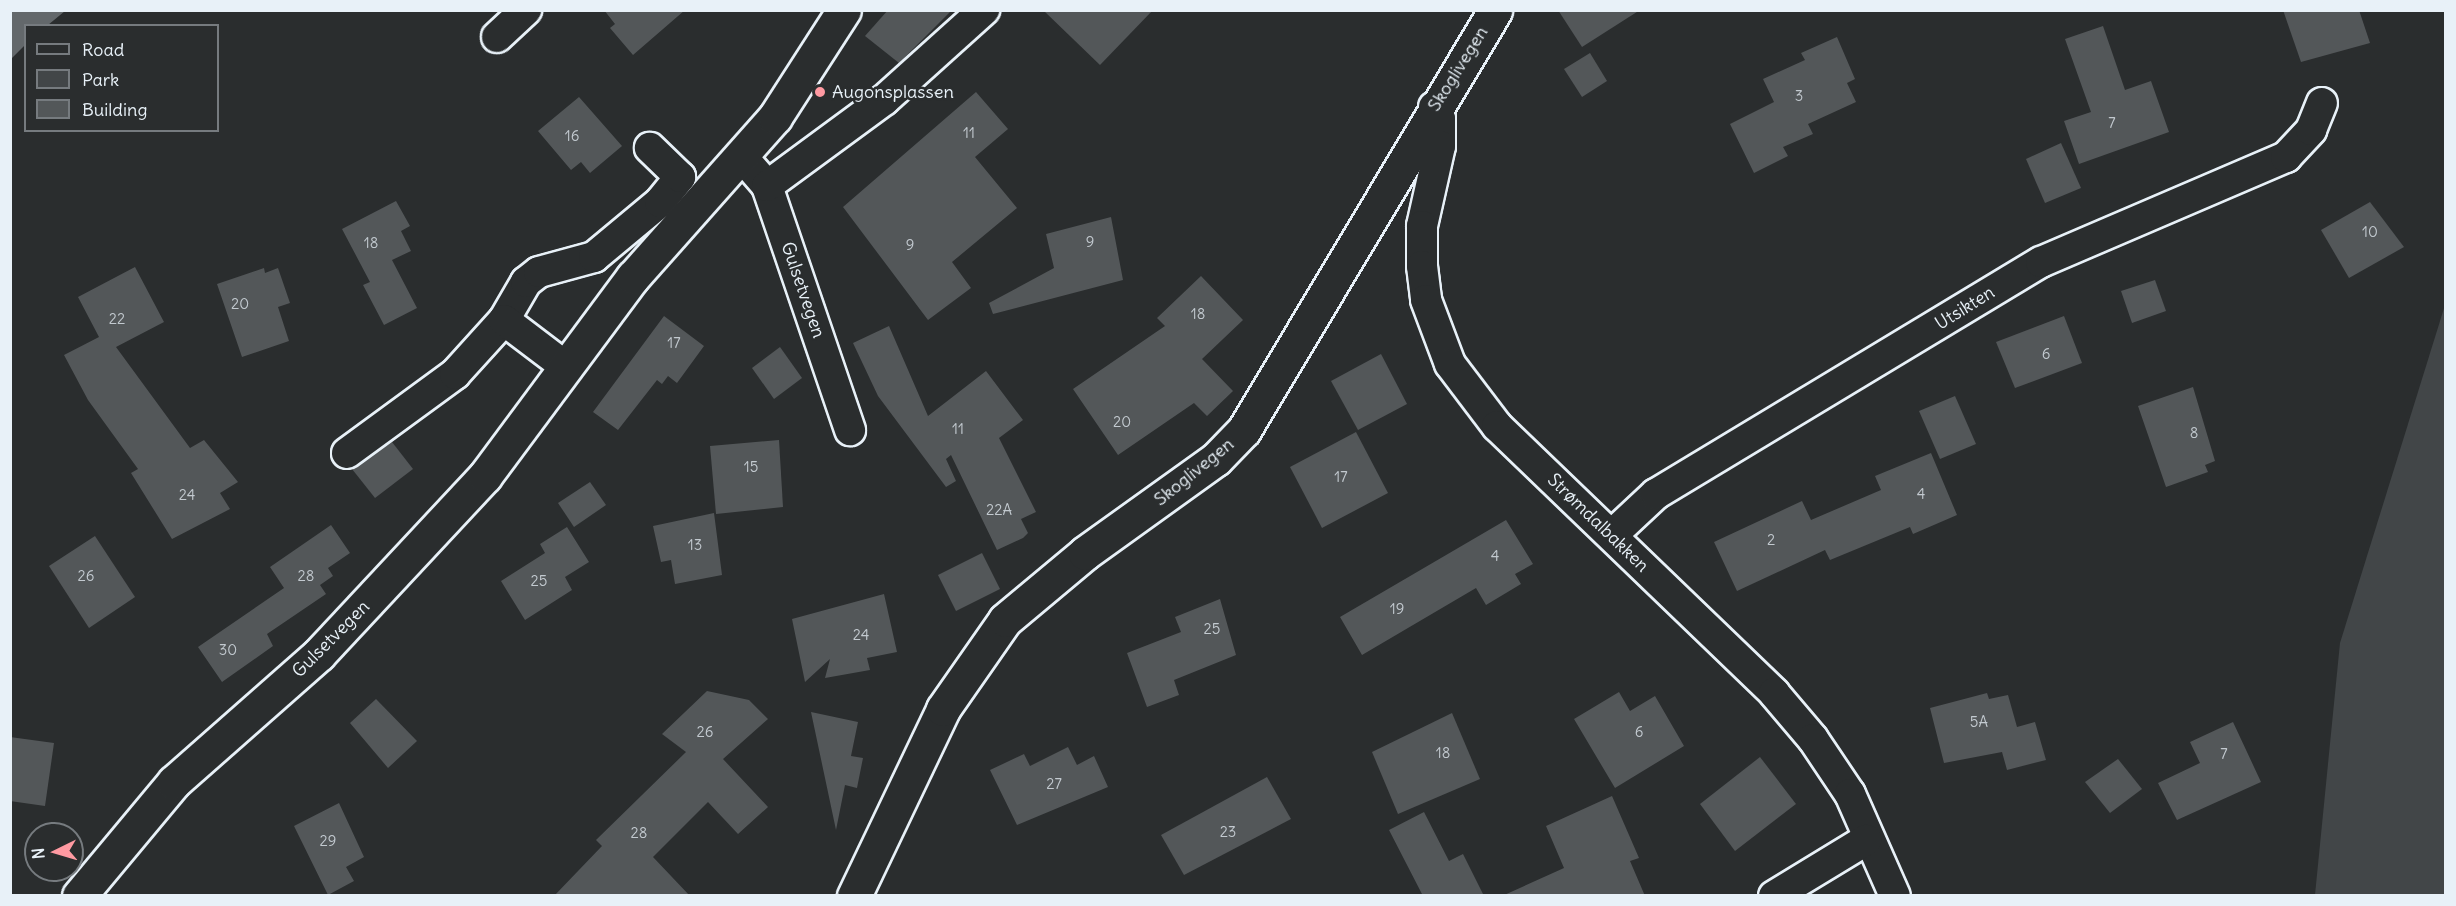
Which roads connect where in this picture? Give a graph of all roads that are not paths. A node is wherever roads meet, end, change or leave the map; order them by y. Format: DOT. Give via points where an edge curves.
graph roads {
  1 [pos="526,10"];
  2 [pos="844,10"];
  3 [pos="984,10"];
  4 [pos="1495,10"];
  5 [pos="497,37"];
  6 [pos="2322,103"];
  7 [pos="1434,107"];
  8 [pos="650,148"];
  9 [pos="743,158"];
  10 [pos="767,186"];
  11 [pos="504,320"];
  12 [pos="566,367"];
  13 [pos="850,430"];
  14 [pos="347,453"];
  15 [pos="1612,535"];
  16 [pos="1866,840"];
  17 [pos="79,896"];
  18 [pos="854,896"];
  19 [pos="1774,896"];
  20 [pos="1895,896"];
  1 -- 5 [label="street"];
  2 -- 9 [label="main road, Gulsetvegen"];
  3 -- 10 [label="street" via="884,99"];
  4 -- 7 [label="main road, Skoglivegen"];
  6 -- 15 [label="street, Utsikten" via="2311,130 2286,157 2041,262 1656,494"];
  7 -- 15 [label="street, Strømdalbakken" via="1440,118 1440,146 1422,226 1422,266 1436,332 1450,364 1497,426"];
  7 -- 18 [label="main road, Skoglivegen" via="1371,224 1244,430 1216,459 1042,587 1005,620 974,661 888,815"];
  8 -- 11 [label="street" via="680,177 660,202 594,257 539,272 526,282"];
  9 -- 10 [label="street, Gulsetvegen"];
  9 -- 12 [label="main road, Gulsetvegen" via="633,277"];
  10 -- 13 [label="street, Gulsetvegen"];
  11 -- 12 [label="street"];
  11 -- 14 [label="street" via="455,374"];
  12 -- 17 [label="main road, Gulsetvegen" via="484,476 320,654 174,782"];
  15 -- 16 [label="street, Strømdalbakken" via="1774,693 1850,794"];
  16 -- 19 [label="street"];
  16 -- 20 [label="street, Strømdalbakken"];
}
